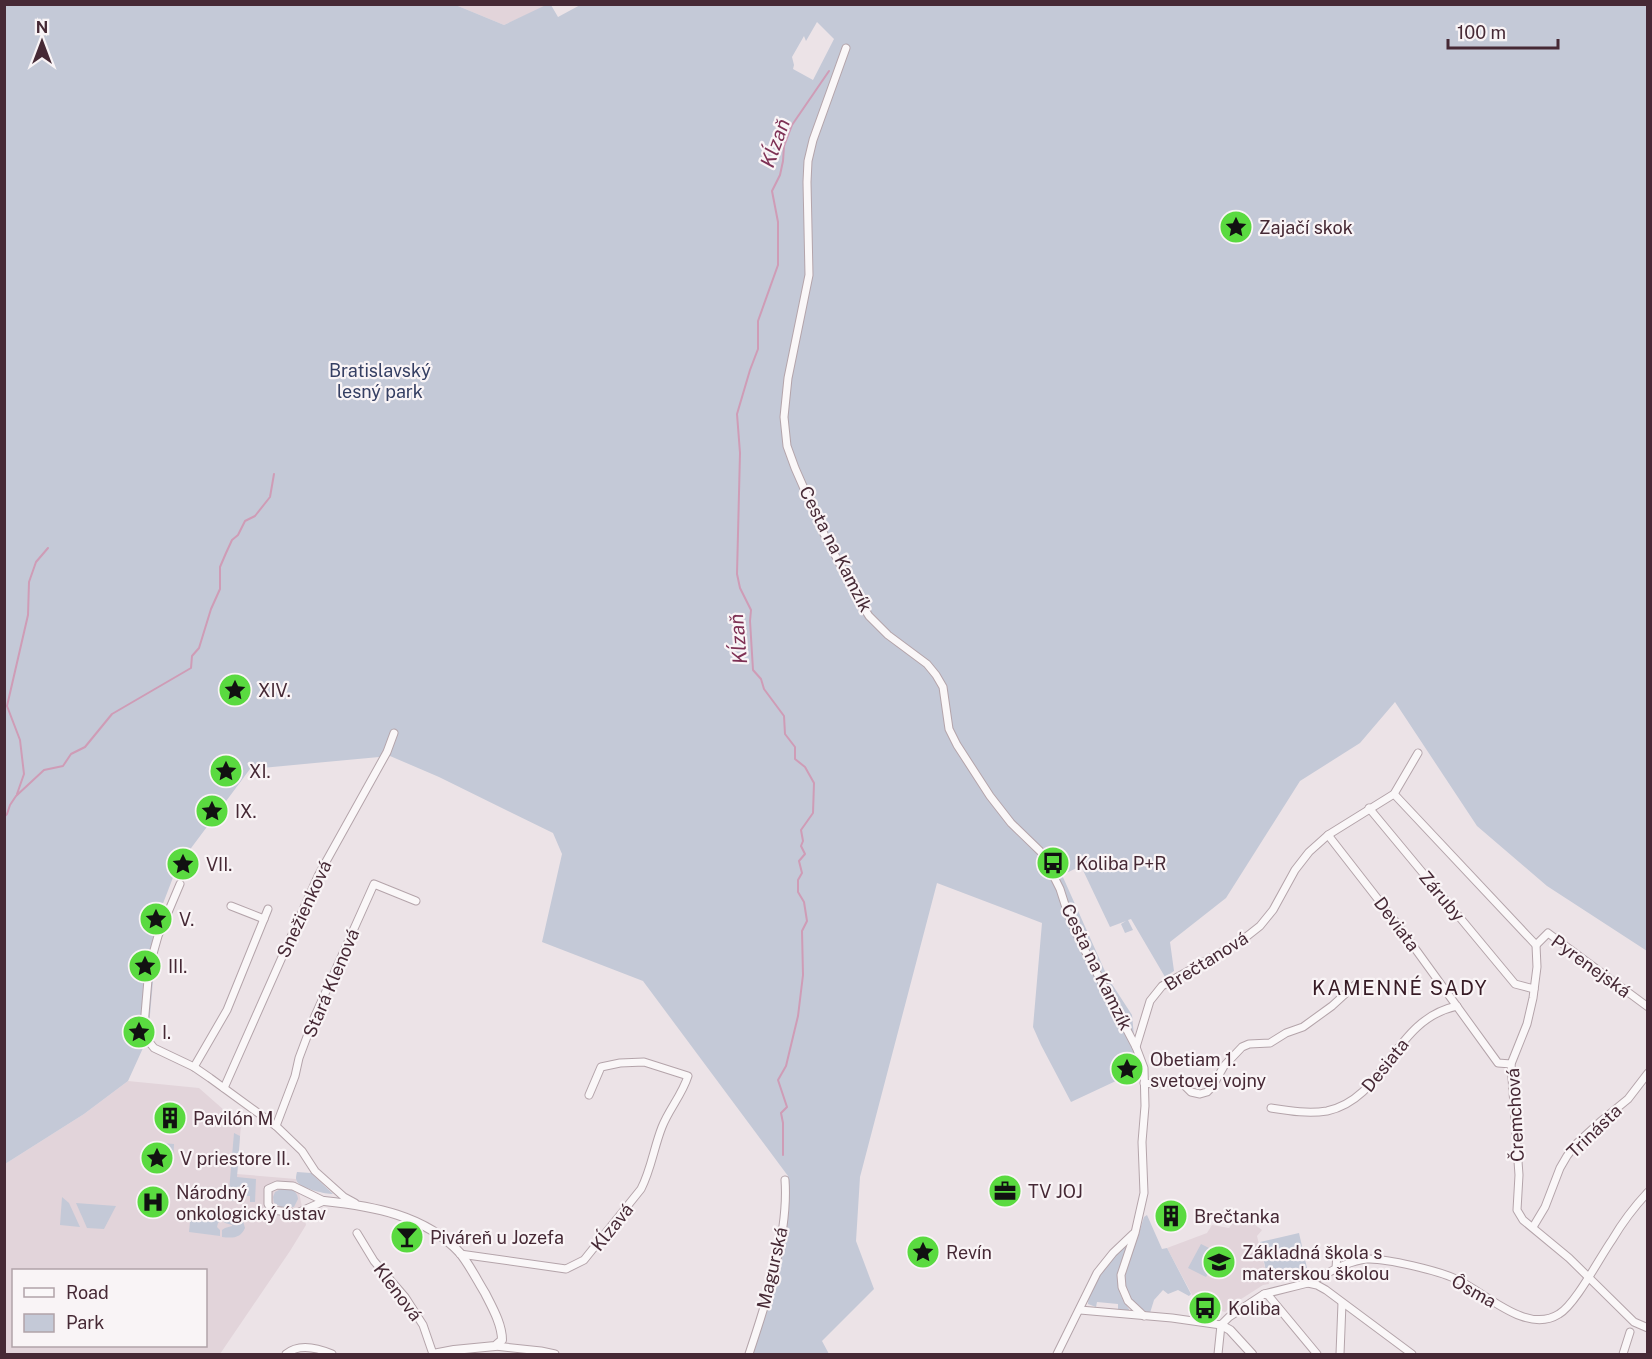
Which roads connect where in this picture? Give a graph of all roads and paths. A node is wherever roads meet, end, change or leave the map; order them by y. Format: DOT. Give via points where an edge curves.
graph roads {
  1 [pos="846,48"];
  2 [pos="394,733"];
  3 [pos="1419,753"];
  4 [pos="1394,794"];
  5 [pos="1369,808"];
  6 [pos="1328,835"];
  7 [pos="180,884"];
  8 [pos="416,901"];
  9 [pos="231,906"];
  10 [pos="268,909"];
  11 [pos="264,919"];
  12 [pos="1536,945"];
  13 [pos="1356,984"];
  14 [pos="1534,990"];
  15 [pos="1457,1006"];
  16 [pos="1647,1007"];
  17 [pos="1136,1047"];
  18 [pos="1511,1064"];
  19 [pos="194,1067"];
  20 [pos="1647,1073"];
  21 [pos="1144,1083"];
  22 [pos="224,1088"];
  23 [pos="589,1095"];
  24 [pos="1271,1108"];
  25 [pos="276,1126"];
  26 [pos="785,1180"];
  27 [pos="1647,1192"];
  28 [pos="324,1201"];
  29 [pos="357,1204"];
  30 [pos="1533,1227"];
  31 [pos="357,1233"];
  32 [pos="1135,1233"];
  33 [pos="1337,1252"];
  34 [pos="460,1254"];
  35 [pos="1339,1268"];
  36 [pos="1588,1276"];
  37 [pos="1308,1283"];
  38 [pos="1264,1294"];
  39 [pos="1342,1303"];
  40 [pos="1080,1310"];
  41 [pos="1144,1316"];
  42 [pos="1221,1325"];
  43 [pos="1647,1329"];
  44 [pos="1630,1332"];
  45 [pos="495,1346"];
  46 [pos="286,1354"];
  47 [pos="332,1354"];
  48 [pos="433,1354"];
  49 [pos="555,1354"];
  50 [pos="749,1354"];
  51 [pos="1057,1354"];
  52 [pos="1218,1354"];
  53 [pos="1252,1354"];
  54 [pos="1317,1354"];
  55 [pos="1340,1354"];
  56 [pos="1412,1354"];
  57 [pos="1623,1354"];
  1 -- 17 [label="street, Cesta na Kamzík" via="808,161 810,274 788,378 784,417 787,446 824,534 857,597 869,616 927,663 936,675 943,687 949,729 957,745 1011,824 1042,853 1081,943"];
  2 -- 22 [label="street, Snežienková" via="314,883"];
  3 -- 4 [label="street, Brečtanová"];
  4 -- 5 [label="street, Brečtanová"];
  4 -- 12 [label="street"];
  5 -- 6 [label="street, Brečtanová"];
  5 -- 14 [label="street, Záruby" via="1515,984"];
  6 -- 15 [label="street, Deviata"];
  6 -- 17 [label="street, Brečtanová" via="1301,861 1260,926 1162,986 1150,1001"];
  7 -- 19 [label="street" via="148,968 144,1032 154,1048"];
  8 -- 25 [label="street, Stará Klenová" via="374,884 314,1018"];
  9 -- 11 [label="street"];
  10 -- 11 [label="street"];
  11 -- 19 [label="street" via="227,1010"];
  12 -- 14 [label="street, Čremchová"];
  12 -- 16 [label="street, Pyrenejská" via="1548,933"];
  13 -- 21 [label="street" via="1303,1027 1270,1043 1242,1047 1204,1093 1191,1092 1179,1080"];
  14 -- 18 [label="street, Čremchová" via="1527,1024"];
  15 -- 18 [label="street, Deviata" via="1498,1063"];
  15 -- 24 [label="street, Desiata" via="1421,1022 1360,1095 1346,1104 1304,1113"];
  17 -- 21 [label="street" via="1144,1068"];
  18 -- 30 [label="street, Čremchová" via="1519,1175 1517,1210"];
  19 -- 22 [label="street"];
  20 -- 30 [label="street, Trinásta" via="1628,1099 1567,1155"];
  21 -- 32 [label="street" via="1143,1199"];
  22 -- 25 [label="street"];
  23 -- 34 [label="street, Kĺzavá" via="601,1067 620,1063 644,1062 688,1076 663,1124 641,1189 584,1260 566,1269"];
  25 -- 29 [label="street" via="302,1151 315,1171"];
  26 -- 50 [label="street, Magurská" via="780,1242"];
  27 -- 36 [label="street, Ôsma"];
  28 -- 28 [label="street" via="293,1186 268,1189 272,1210 297,1213"];
  28 -- 29 [label="street"];
  29 -- 34 [label="street" via="406,1217 435,1233"];
  30 -- 36 [label="street, Čremchová"];
  31 -- 48 [label="street, Klenová" via="423,1325"];
  32 -- 40 [label="street" via="1097,1273"];
  32 -- 41 [label="street" via="1121,1275 1122,1287 1128,1302"];
  33 -- 35 [label="street"];
  34 -- 45 [label="street" via="501,1329 502,1340"];
  35 -- 36 [label="street, Ôsma" via="1380,1260 1446,1275 1534,1320 1563,1312"];
  35 -- 37 [label="street, Ôsma"];
  36 -- 43 [label="street, Čremchová" via="1634,1322"];
  37 -- 38 [label="street, Ôsma"];
  37 -- 39 [label="street" via="1321,1287"];
  38 -- 42 [label="street, Ôsma"];
  38 -- 54 [label="street"];
  39 -- 55 [label="street"];
  39 -- 56 [label="street"];
  40 -- 41 [label="street"];
  40 -- 51 [label="street"];
  41 -- 42 [label="street"];
  42 -- 52 [label="street"];
  42 -- 53 [label="street"];
  44 -- 57 [label="street"];
  45 -- 48 [label="street"];
  45 -- 49 [label="street"];
  46 -- 47 [label="street" via="295,1348 312,1348"];
}
